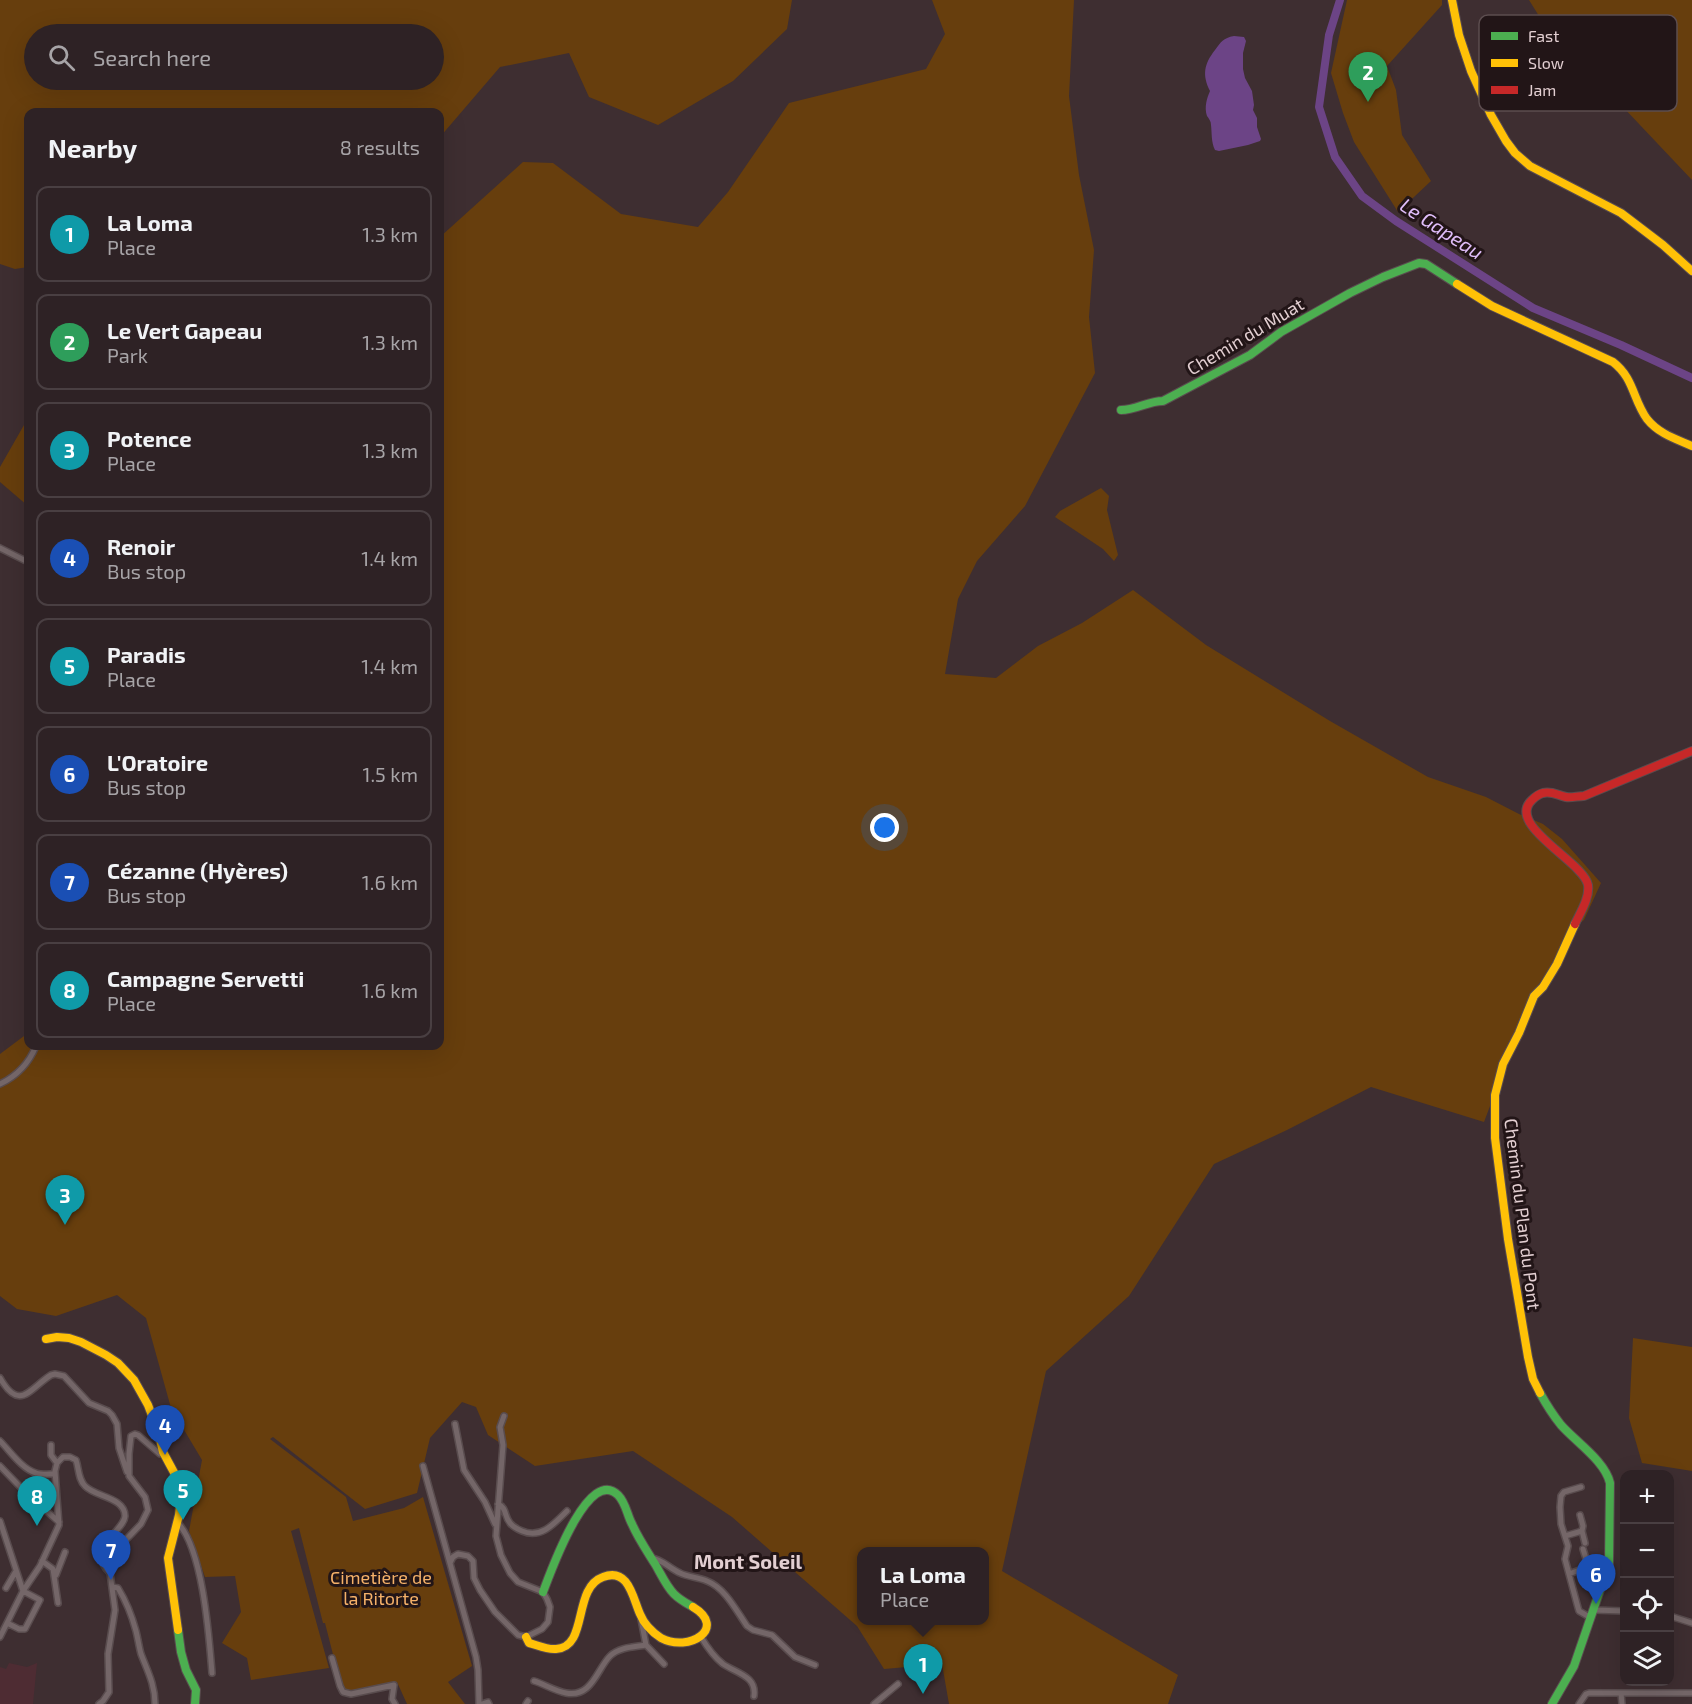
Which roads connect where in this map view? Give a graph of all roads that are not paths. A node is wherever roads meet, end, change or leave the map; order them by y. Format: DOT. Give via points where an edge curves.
graph roads {
  1 [pos="1452,0"];
  2 [pos="1479,87"];
  3 [pos="1489,111"];
  4 [pos="1692,271"];
  5 [pos="1121,410"];
  6 [pos="1692,446"];
  7 [pos="0,548"];
  8 [pos="24,560"];
  9 [pos="1692,751"];
  10 [pos="34,1050"];
  11 [pos="0,1084"];
  12 [pos="46,1339"];
  13 [pos="0,1378"];
  14 [pos="504,1416"];
  15 [pos="455,1424"];
  16 [pos="0,1441"];
  17 [pos="51,1445"];
  18 [pos="163,1452"];
  19 [pos="57,1463"];
  20 [pos="0,1466"];
  21 [pos="423,1466"];
  22 [pos="56,1474"];
  23 [pos="129,1476"];
  24 [pos="1581,1487"];
  25 [pos="498,1504"];
  26 [pos="567,1512"];
  27 [pos="1580,1515"];
  28 [pos="0,1521"];
  29 [pos="59,1522"];
  30 [pos="178,1523"];
  31 [pos="496,1527"];
  32 [pos="1582,1530"];
  33 [pos="1565,1536"];
  34 [pos="65,1552"];
  35 [pos="651,1558"];
  36 [pos="42,1561"];
  37 [pos="450,1563"];
  38 [pos="16,1571"];
  39 [pos="110,1573"];
  40 [pos="1569,1574"];
  41 [pos="55,1577"];
  42 [pos="112,1587"];
  43 [pos="6,1588"];
  44 [pos="23,1591"];
  45 [pos="543,1592"];
  46 [pos="58,1603"];
  47 [pos="1620,1611"];
  48 [pos="1593,1614"];
  49 [pos="641,1617"];
  50 [pos="1674,1617"];
  51 [pos="7,1623"];
  52 [pos="1692,1623"];
  53 [pos="0,1637"];
  54 [pos="526,1637"];
  55 [pos="701,1637"];
  56 [pos="646,1645"];
  57 [pos="332,1658"];
  58 [pos="664,1664"];
  59 [pos="815,1665"];
  60 [pos="212,1673"];
  61 [pos="534,1681"];
  62 [pos="898,1684"];
  63 [pos="1621,1693"];
  64 [pos="1692,1693"];
  65 [pos="754,1696"];
  66 [pos="99,1704"];
  67 [pos="155,1704"];
  68 [pos="195,1704"];
  69 [pos="395,1704"];
  70 [pos="481,1704"];
  71 [pos="489,1704"];
  72 [pos="874,1704"];
  73 [pos="1552,1704"];
  74 [pos="1579,1704"];
  75 [pos="1622,1704"];
  1 -- 2 [label="street" via="1462,48"];
  3 -- 4 [label="street" via="1520,159 1621,213"];
  5 -- 6 [label="street, Chemin du Muat" via="1163,401 1250,355 1281,332 1350,293 1419,263 1492,306 1613,362 1624,372 1653,426"];
  7 -- 8 [label="street"];
  9 -- 48 [label="street, Chemin du Plan du Pont" via="1584,796 1541,793 1529,803 1526,814 1546,842 1578,868 1588,884 1587,898 1557,964 1534,996 1503,1064 1496,1095 1496,1138 1508,1239 1533,1379 1560,1424 1601,1466 1610,1484 1609,1564"];
  10 -- 11 [label="street" via="25,1065"];
  12 -- 18 [label="street" via="71,1338 88,1344 126,1371 144,1399"];
  13 -- 23 [label="street" via="16,1396 32,1391 51,1375 69,1380 90,1403 112,1415"];
  14 -- 25 [label="street" via="500,1426 503,1444"];
  15 -- 31 [label="street" via="464,1470"];
  16 -- 22 [label="street" via="32,1472"];
  17 -- 19 [label="street" via="51,1455"];
  18 -- 23 [label="street" via="154,1451 133,1434"];
  18 -- 30 [label="street" via="180,1486"];
  19 -- 22 [label="street"];
  19 -- 39 [label="street" via="63,1457 74,1458 85,1487 123,1510 123,1522 103,1550 103,1565"];
  20 -- 29 [label="street"];
  21 -- 37 [label="street"];
  22 -- 29 [label="street"];
  23 -- 39 [label="street" via="145,1497 148,1510 141,1524 121,1543"];
  24 -- 33 [label="street" via="1561,1496"];
  25 -- 26 [label="street" via="511,1525 527,1533 547,1530"];
  25 -- 31 [label="street"];
  27 -- 32 [label="street"];
  28 -- 38 [label="street"];
  29 -- 36 [label="street"];
  30 -- 60 [label="street" via="197,1566"];
  30 -- 68 [label="street" via="168,1558 181,1652 196,1690"];
  31 -- 45 [label="street" via="501,1555 510,1573 518,1582"];
  32 -- 33 [label="street"];
  32 -- 40 [label="street" via="1588,1565"];
  33 -- 40 [label="street"];
  34 -- 41 [label="street"];
  35 -- 45 [label="street" via="624,1502 614,1491 603,1490 585,1504 576,1518"];
  35 -- 55 [label="street" via="675,1595 703,1614 706,1628"];
  35 -- 59 [label="street" via="714,1585 747,1626 772,1635 795,1657"];
  36 -- 41 [label="street" via="53,1569"];
  36 -- 44 [label="street"];
  37 -- 54 [label="street" via="458,1554 468,1556 473,1561 474,1578 495,1612 518,1635"];
  37 -- 70 [label="street" via="476,1657"];
  38 -- 43 [label="street"];
  38 -- 44 [label="street"];
  39 -- 42 [label="street"];
  40 -- 48 [label="street" via="1579,1611"];
  41 -- 46 [label="street"];
  42 -- 66 [label="street" via="109,1692"];
  42 -- 67 [label="street" via="118,1588 129,1610 152,1681"];
  44 -- 51 [label="street"];
  44 -- 51 [label="street" via="40,1600 25,1629"];
  45 -- 54 [label="street" via="550,1607 548,1622"];
  47 -- 48 [label="street"];
  48 -- 73 [label="street, Chemin du Plan du Pont" via="1575,1666"];
  49 -- 54 [label="street" via="627,1583 612,1575 602,1576 588,1587 574,1638 565,1648 529,1643"];
  49 -- 55 [label="street" via="668,1641 681,1643"];
  49 -- 56 [label="street"];
  50 -- 52 [label="street"];
  51 -- 53 [label="street"];
  55 -- 65 [label="street" via="722,1663 752,1682"];
  56 -- 58 [label="street"];
  56 -- 61 [label="street" via="621,1649 610,1656 588,1688 579,1692 567,1693"];
  57 -- 69 [label="street" via="343,1692 351,1694 393,1685"];
  62 -- 72 [label="street"];
  63 -- 64 [label="street"];
  63 -- 74 [label="street" via="1589,1693"];
  63 -- 75 [label="street"];
  70 -- 71 [label="street"];
}
